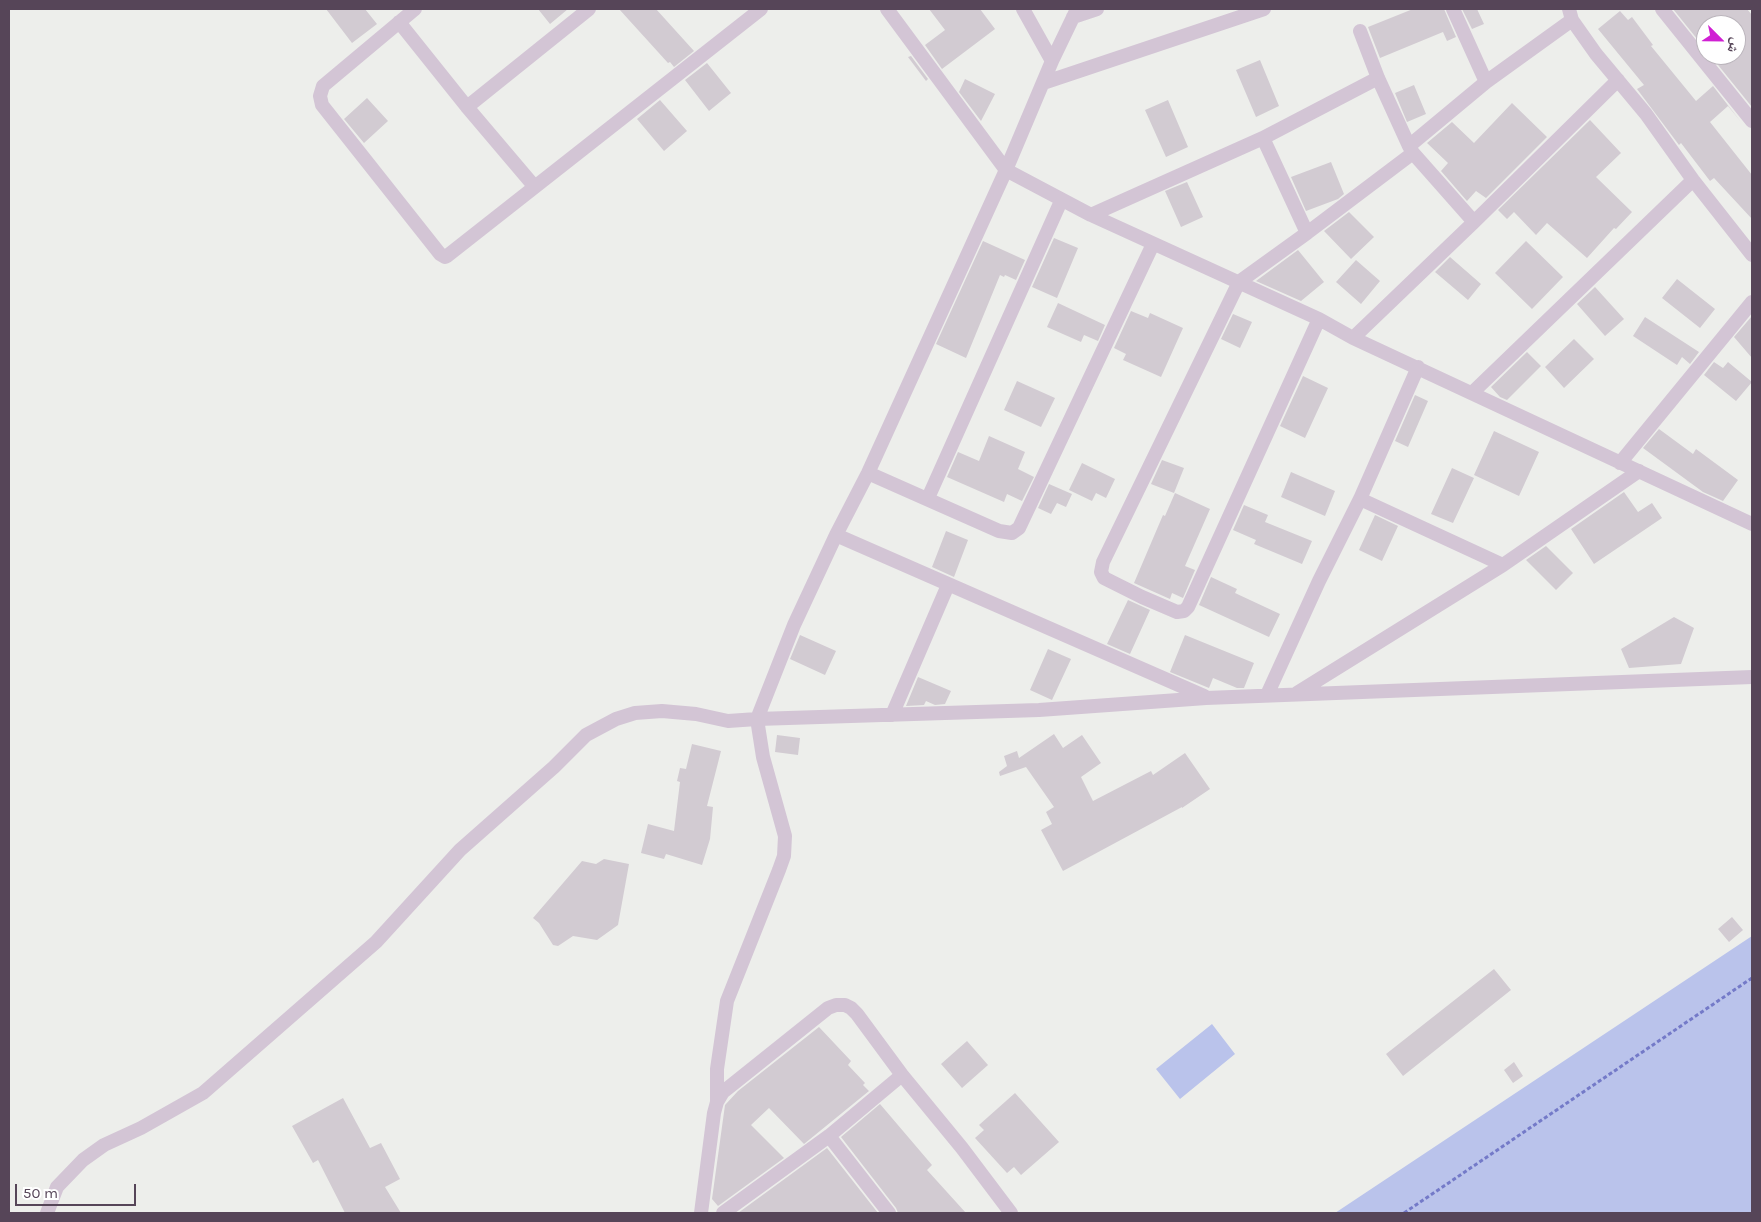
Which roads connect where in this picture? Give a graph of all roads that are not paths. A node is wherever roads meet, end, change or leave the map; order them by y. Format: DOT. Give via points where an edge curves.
graph roads {
  1 [pos="415,9"];
  2 [pos="589,9"];
  3 [pos="887,9"];
  4 [pos="1023,9"];
  5 [pos="1097,9"];
  6 [pos="1264,9"];
  7 [pos="1453,9"];
  8 [pos="1662,9"];
  9 [pos="752,12"];
  10 [pos="1075,13"];
  11 [pos="1571,14"];
  12 [pos="399,22"];
  13 [pos="1360,31"];
  14 [pos="1052,61"];
  15 [pos="1378,78"];
  16 [pos="1618,80"];
  17 [pos="1486,82"];
  18 [pos="1043,83"];
  19 [pos="467,107"];
  20 [pos="1752,121"];
  21 [pos="1263,138"];
  22 [pos="1411,149"];
  23 [pos="1006,170"];
  24 [pos="1693,180"];
  25 [pos="534,186"];
  26 [pos="1061,201"];
  27 [pos="1091,216"];
  28 [pos="1474,222"];
  29 [pos="1307,233"];
  30 [pos="1154,244"];
  31 [pos="1752,255"];
  32 [pos="1238,282"];
  33 [pos="1752,302"];
  34 [pos="1319,319"];
  35 [pos="1354,338"];
  36 [pos="1418,367"];
  37 [pos="1473,392"];
  38 [pos="1620,463"];
  39 [pos="1639,471"];
  40 [pos="868,473"];
  41 [pos="928,498"];
  42 [pos="1360,499"];
  43 [pos="1750,519"];
  44 [pos="836,534"];
  45 [pos="1503,565"];
  46 [pos="948,586"];
  47 [pos="1752,677"];
  48 [pos="1296,694"];
  49 [pos="1267,695"];
  50 [pos="1206,698"];
  51 [pos="892,715"];
  52 [pos="757,719"];
  53 [pos="902,1075"];
  54 [pos="717,1102"];
  55 [pos="829,1136"];
  56 [pos="885,1212"];
  57 [pos="47,1213"];
  58 [pos="701,1213"];
  59 [pos="723,1213"];
  60 [pos="1011,1213"];
  1 -- 12 [label="street"];
  2 -- 19 [label="street"];
  3 -- 23 [label="street"];
  4 -- 14 [label="street"];
  5 -- 10 [label="street"];
  6 -- 18 [label="street"];
  7 -- 17 [label="street"];
  8 -- 20 [label="street"];
  9 -- 25 [label="street"];
  10 -- 14 [label="street"];
  11 -- 16 [label="street" via="1596,54"];
  11 -- 17 [label="street"];
  12 -- 19 [label="street"];
  12 -- 25 [label="street" via="323,86 320,96 322,105 440,254 447,256"];
  13 -- 15 [label="street"];
  14 -- 18 [label="street"];
  15 -- 21 [label="street"];
  15 -- 22 [label="street"];
  16 -- 24 [label="street"];
  16 -- 28 [label="street"];
  17 -- 22 [label="street"];
  18 -- 23 [label="street"];
  19 -- 25 [label="street"];
  21 -- 27 [label="street"];
  21 -- 29 [label="street"];
  22 -- 28 [label="street"];
  22 -- 29 [label="street"];
  23 -- 26 [label="street"];
  23 -- 40 [label="street"];
  24 -- 31 [label="street"];
  24 -- 37 [label="street"];
  26 -- 27 [label="street"];
  26 -- 41 [label="street"];
  27 -- 30 [label="street"];
  28 -- 35 [label="street"];
  29 -- 32 [label="street"];
  30 -- 32 [label="street"];
  30 -- 41 [label="street" via="1019,528 1012,533 998,531"];
  32 -- 34 [label="street"];
  32 -- 34 [label="street" via="1100,568 1104,578 1142,597 1177,612 1188,607"];
  33 -- 38 [label="street"];
  34 -- 35 [label="street"];
  35 -- 36 [label="street"];
  36 -- 37 [label="street"];
  36 -- 42 [label="street"];
  37 -- 38 [label="street"];
  38 -- 39 [label="street"];
  39 -- 43 [label="street"];
  39 -- 45 [label="street"];
  40 -- 41 [label="street"];
  40 -- 44 [label="street"];
  42 -- 45 [label="street"];
  42 -- 49 [label="street"];
  44 -- 46 [label="street"];
  44 -- 52 [label="street" via="794,625"];
  45 -- 48 [label="street"];
  46 -- 50 [label="street"];
  46 -- 51 [label="street"];
  47 -- 48 [label="street"];
  48 -- 49 [label="street"];
  49 -- 50 [label="street"];
  50 -- 51 [label="street" via="1039,710"];
  51 -- 52 [label="street"];
  52 -- 54 [label="street" via="763,757 786,845 727,1001 717,1069"];
  52 -- 57 [label="street" via="728,721 662,711 635,713 586,735 460,850 376,942 228,1073 203,1093 104,1145 83,1160 57,1187"];
  53 -- 54 [label="street" via="851,1008 836,1005 729,1086"];
  53 -- 55 [label="street"];
  53 -- 60 [label="street"];
  54 -- 58 [label="street"];
  55 -- 56 [label="street"];
  55 -- 59 [label="street"];
}
